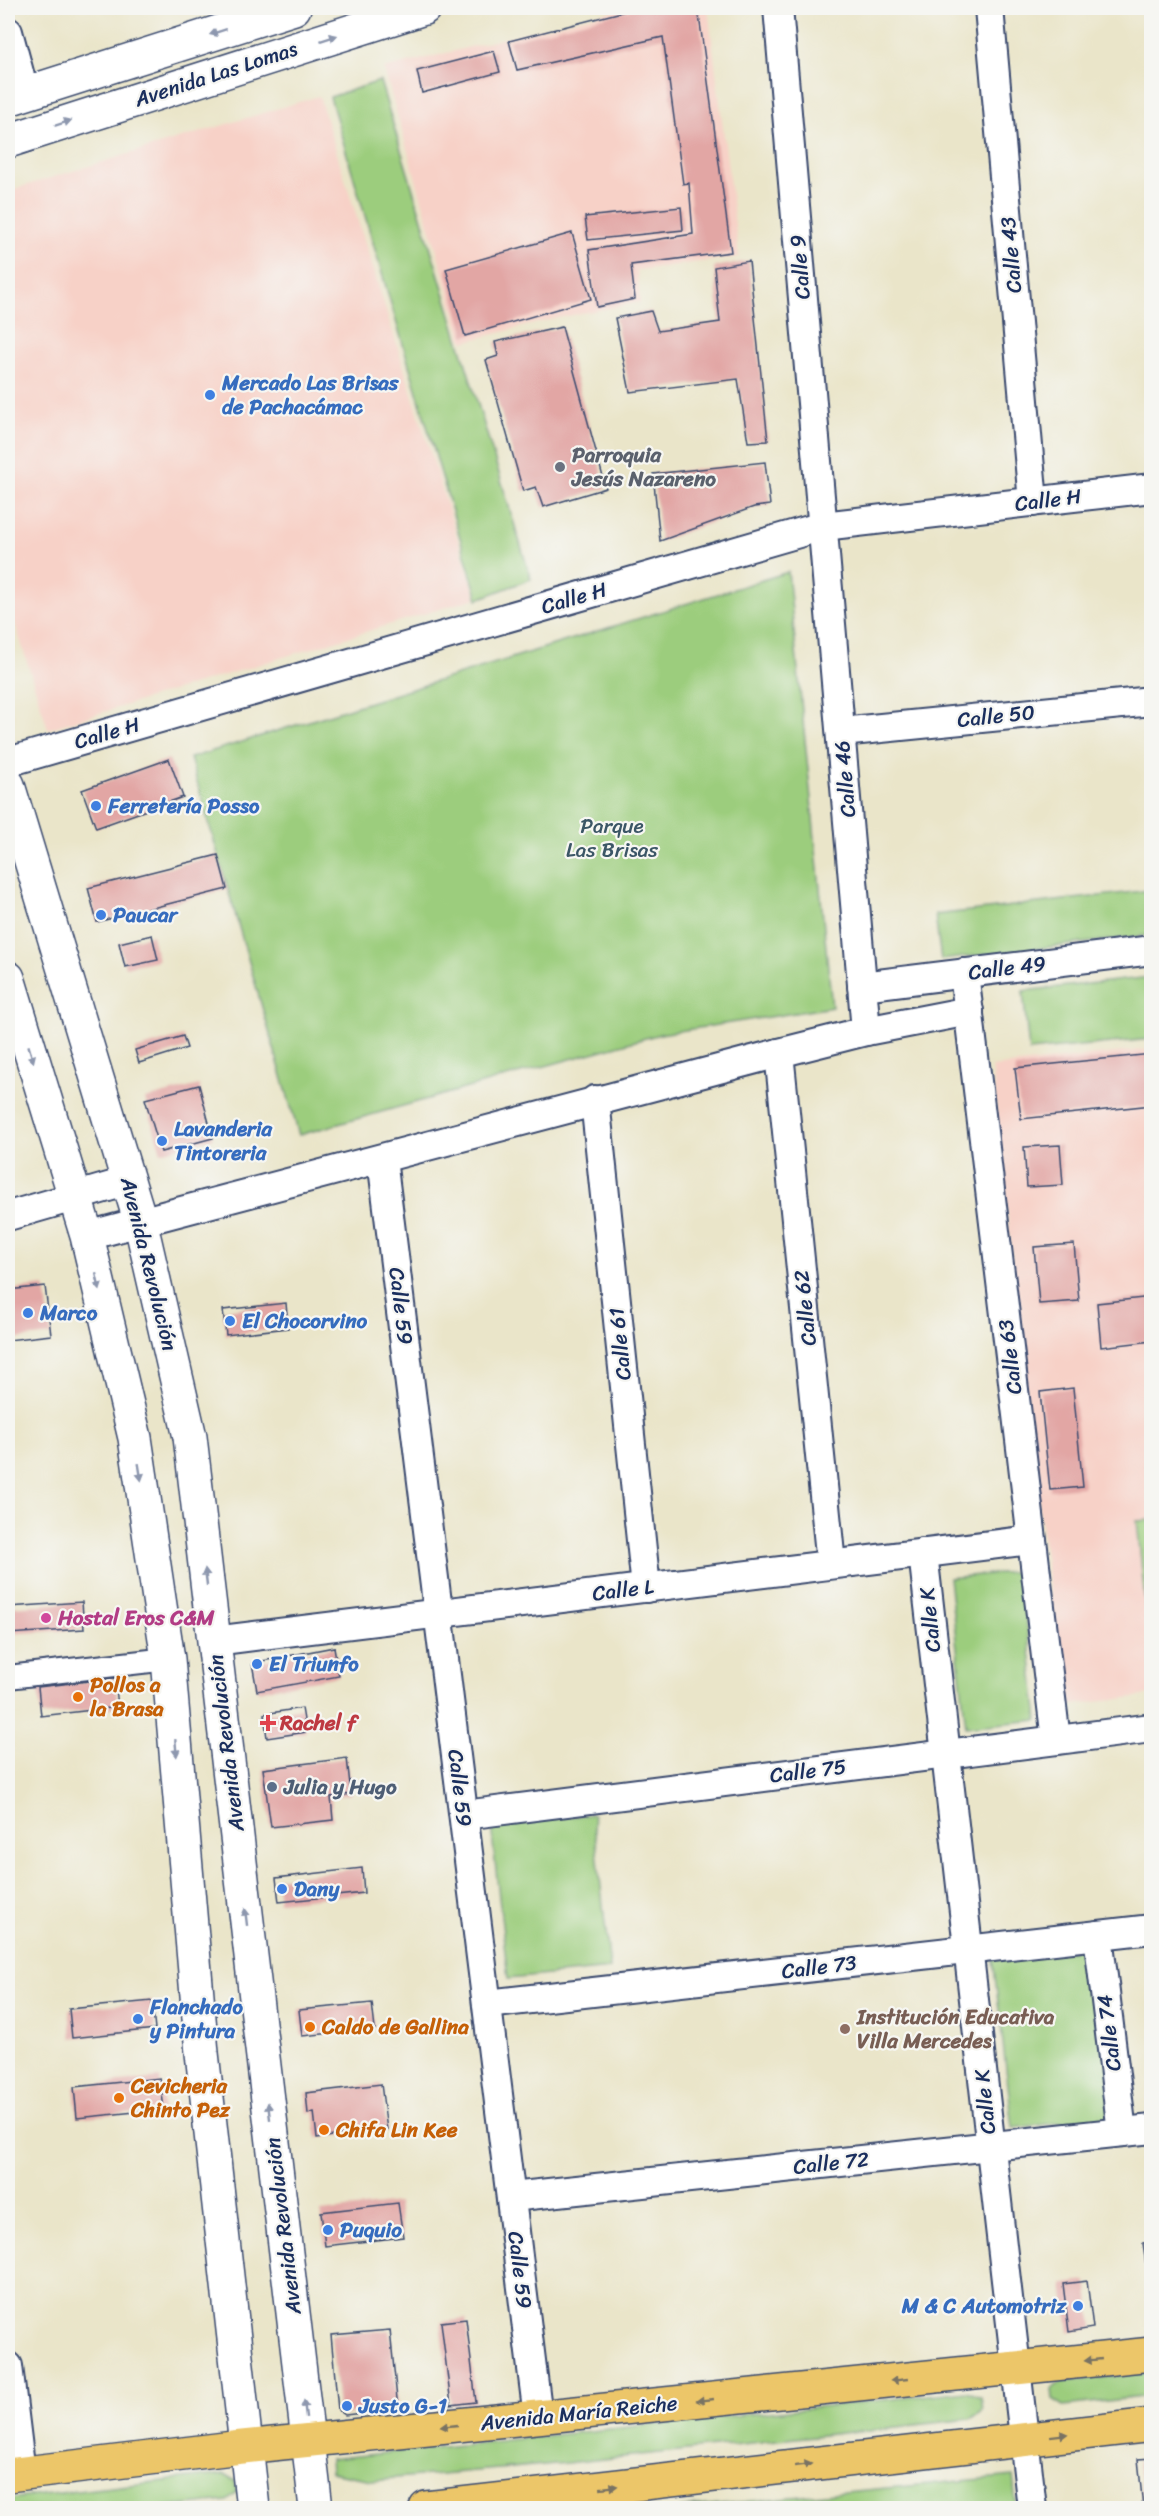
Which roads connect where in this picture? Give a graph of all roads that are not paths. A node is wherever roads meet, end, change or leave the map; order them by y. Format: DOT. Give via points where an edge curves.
graph roads {
  1 [pos="294,8"];
  2 [pos="424,8"];
  3 [pos="778,8"];
  4 [pos="988,8"];
  5 [pos="8,32"];
  6 [pos="16,97"];
  7 [pos="8,141"];
  8 [pos="1152,488"];
  9 [pos="1033,502"];
  10 [pos="823,526"];
  11 [pos="1152,701"];
  12 [pos="841,732"];
  13 [pos="8,762"];
  14 [pos="8,785"];
  15 [pos="1152,950"];
  16 [pos="964,973"];
  17 [pos="9,986"];
  18 [pos="862,986"];
  19 [pos="969,1011"];
  20 [pos="866,1031"];
  21 [pos="779,1053"];
  22 [pos="595,1100"];
  23 [pos="382,1159"];
  24 [pos="129,1181"];
  25 [pos="75,1197"];
  26 [pos="8,1216"];
  27 [pos="140,1220"];
  28 [pos="87,1236"];
  29 [pos="1031,1540"];
  30 [pos="923,1553"];
  31 [pos="831,1564"];
  32 [pos="646,1588"];
  33 [pos="439,1614"];
  34 [pos="214,1641"];
  35 [pos="168,1659"];
  36 [pos="8,1677"];
  37 [pos="1152,1728"];
  38 [pos="1056,1740"];
  39 [pos="945,1754"];
  40 [pos="464,1815"];
  41 [pos="1152,1929"];
  42 [pos="1098,1935"];
  43 [pos="968,1950"];
  44 [pos="487,2004"];
  45 [pos="1152,2129"];
  46 [pos="1122,2132"];
  47 [pos="990,2146"];
  48 [pos="511,2197"];
  49 [pos="1152,2354"];
  50 [pos="8,2366"];
  51 [pos="1015,2368"];
  52 [pos="538,2417"];
  53 [pos="1152,2425"];
  54 [pos="308,2440"];
  55 [pos="1023,2440"];
  56 [pos="246,2447"];
  57 [pos="14,2474"];
  58 [pos="253,2508"];
  59 [pos="316,2508"];
  60 [pos="434,2508"];
  61 [pos="1032,2508"];
  1 -- 6 [label="street, Avenida Las Lomas, one-way"];
  7 -- 2 [label="street, Avenida Las Lomas, one-way"];
  3 -- 10 [label="street, Calle 9"];
  4 -- 9 [label="street, Calle 43"];
  5 -- 6 [label="street"];
  8 -- 9 [label="street, Calle H"];
  9 -- 10 [label="street, Calle H"];
  10 -- 12 [label="street, Calle 46"];
  10 -- 13 [label="street, Calle H"];
  11 -- 12 [label="street, Calle 50"];
  12 -- 18 [label="street, Calle 46"];
  14 -- 24 [label="street, Avenida Revolución"];
  15 -- 16 [label="street, Calle 49"];
  16 -- 18 [label="street, Calle 49"];
  16 -- 19 [label="street, Calle 63"];
  17 -- 25 [label="street, one-way"];
  18 -- 20 [label="street, Calle 46"];
  19 -- 20 [label="street"];
  19 -- 29 [label="street, Calle 63"];
  20 -- 21 [label="street"];
  21 -- 22 [label="street"];
  21 -- 31 [label="street, Calle 62"];
  22 -- 23 [label="street"];
  22 -- 32 [label="street, Calle 61"];
  23 -- 27 [label="street"];
  23 -- 33 [label="street, Calle 59"];
  24 -- 25 [label="street"];
  24 -- 27 [label="street, Avenida Revolución"];
  25 -- 26 [label="street"];
  25 -- 28 [label="street"];
  27 -- 28 [label="street"];
  34 -- 27 [label="street, Avenida Revolución, one-way" via="190,1437"];
  28 -- 35 [label="street, one-way" via="135,1438"];
  29 -- 30 [label="street, Calle L"];
  29 -- 38 [label="street, Calle 63"];
  30 -- 31 [label="street, Calle L"];
  30 -- 39 [label="street, Calle K"];
  31 -- 32 [label="street, Calle L"];
  32 -- 33 [label="street, Calle L"];
  33 -- 34 [label="street, Calle L"];
  33 -- 40 [label="street, Calle 59"];
  54 -- 34 [label="street, Avenida Revolución, one-way"];
  35 -- 36 [label="street"];
  35 -- 56 [label="street, one-way" via="202,2054"];
  37 -- 38 [label="street, Calle 75"];
  38 -- 39 [label="street, Calle 75"];
  39 -- 40 [label="street, Calle 75"];
  39 -- 43 [label="street, Calle K"];
  40 -- 44 [label="street, Calle 59"];
  41 -- 42 [label="street, Calle 73"];
  42 -- 43 [label="street, Calle 73"];
  42 -- 46 [label="street, Calle 74"];
  43 -- 44 [label="street, Calle 73"];
  43 -- 47 [label="street, Calle K"];
  44 -- 48 [label="street, Calle 59"];
  45 -- 46 [label="street, Calle 72"];
  46 -- 47 [label="street, Calle 72"];
  47 -- 48 [label="street, Calle 72"];
  47 -- 51 [label="street, Calle K"];
  48 -- 52 [label="street, Calle 59"];
  49 -- 51 [label="main road, Avenida María Reiche, one-way"];
  50 -- 57 [label="street"];
  51 -- 52 [label="main road, Avenida María Reiche, one-way"];
  51 -- 55 [label="street, Calle K"];
  52 -- 54 [label="main road, Avenida María Reiche, one-way"];
  55 -- 53 [label="main road, one-way"];
  54 -- 56 [label="main road, Avenida María Reiche"];
  54 -- 59 [label="street, Avenida Revolución"];
  60 -- 55 [label="main road, one-way"];
  55 -- 61 [label="street, Calle K"];
  56 -- 57 [label="main road, Avenida María Reiche"];
  56 -- 58 [label="street"];
}
